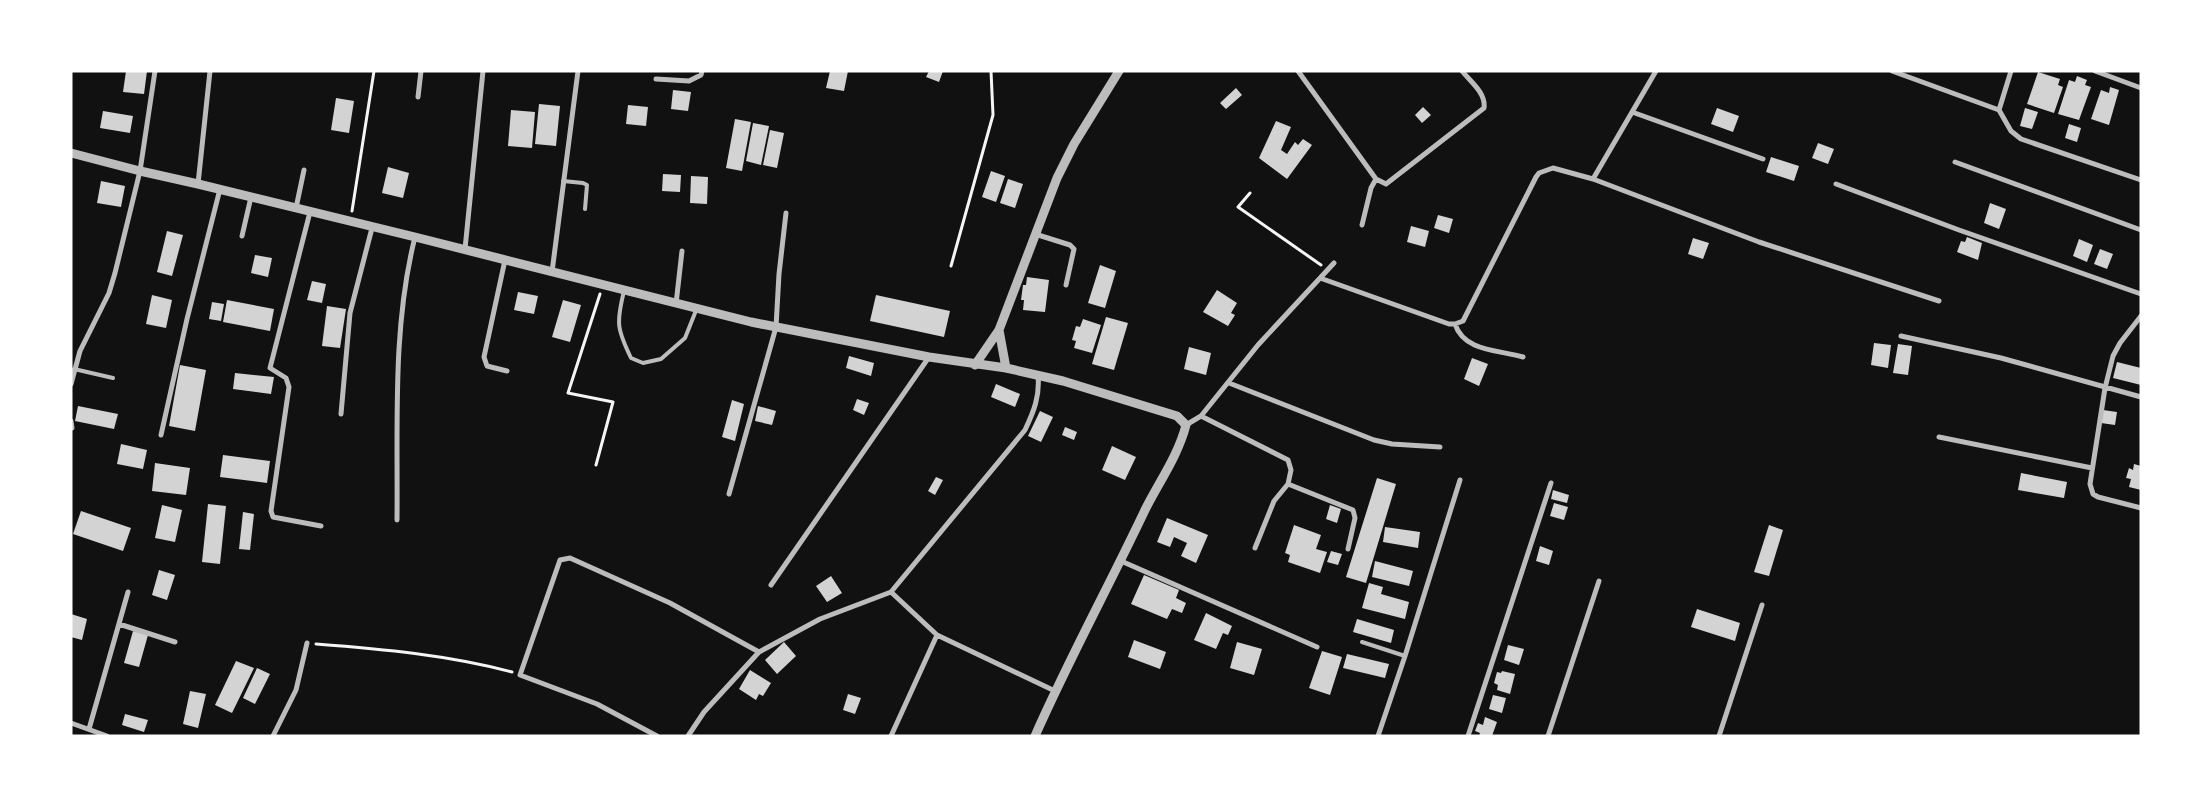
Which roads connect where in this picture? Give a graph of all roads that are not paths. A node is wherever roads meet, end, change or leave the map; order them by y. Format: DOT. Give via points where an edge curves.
graph roads {
  1 [pos="155,71"];
  2 [pos="210,71"];
  3 [pos="421,71"];
  4 [pos="483,71"];
  5 [pos="578,71"];
  6 [pos="702,71"];
  7 [pos="1119,71"];
  8 [pos="1298,71"];
  9 [pos="1462,71"];
  10 [pos="1656,71"];
  11 [pos="1892,71"];
  12 [pos="2011,71"];
  13 [pos="2095,71"];
  14 [pos="656,79"];
  15 [pos="2141,88"];
  16 [pos="418,97"];
  17 [pos="1999,110"];
  18 [pos="1632,112"];
  19 [pos="71,152"];
  20 [pos="1762,159"];
  21 [pos="1955,162"];
  22 [pos="304,170"];
  23 [pos="140,171"];
  24 [pos="1376,179"];
  25 [pos="1593,179"];
  26 [pos="2141,180"];
  27 [pos="564,181"];
  28 [pos="198,184"];
  29 [pos="1836,184"];
  30 [pos="220,189"];
  31 [pos="251,197"];
  32 [pos="296,209"];
  33 [pos="585,209"];
  34 [pos="310,212"];
  35 [pos="786,213"];
  36 [pos="1362,225"];
  37 [pos="372,228"];
  38 [pos="2141,230"];
  39 [pos="1035,234"];
  40 [pos="242,236"];
  41 [pos="416,237"];
  42 [pos="465,249"];
  43 [pos="682,251"];
  44 [pos="504,260"];
  45 [pos="1334,263"];
  46 [pos="552,272"];
  47 [pos="1320,278"];
  48 [pos="1066,285"];
  49 [pos="625,289"];
  50 [pos="2141,294"];
  51 [pos="1939,301"];
  52 [pos="676,304"];
  53 [pos="697,308"];
  54 [pos="2140,318"];
  55 [pos="1455,324"];
  56 [pos="776,327"];
  57 [pos="999,330"];
  58 [pos="1901,336"];
  59 [pos="929,357"];
  60 [pos="1523,357"];
  61 [pos="975,365"];
  62 [pos="1006,368"];
  63 [pos="74,369"];
  64 [pos="507,371"];
  65 [pos="1041,376"];
  66 [pos="113,378"];
  67 [pos="1229,383"];
  68 [pos="71,384"];
  69 [pos="2105,388"];
  70 [pos="2141,397"];
  71 [pos="341,414"];
  72 [pos="1201,416"];
  73 [pos="71,421"];
  74 [pos="1186,425"];
  75 [pos="72,428"];
  76 [pos="161,435"];
  77 [pos="1939,437"];
  78 [pos="1440,447"];
  79 [pos="2092,468"];
  80 [pos="1460,480"];
  81 [pos="1551,483"];
  82 [pos="1288,484"];
  83 [pos="729,494"];
  84 [pos="2141,508"];
  85 [pos="397,520"];
  86 [pos="321,526"];
  87 [pos="1255,548"];
  88 [pos="1348,549"];
  89 [pos="1121,561"];
  90 [pos="1598,581"];
  91 [pos="771,585"];
  92 [pos="128,592"];
  93 [pos="891,592"];
  94 [pos="1762,605"];
  95 [pos="118,624"];
  96 [pos="937,635"];
  97 [pos="175,642"];
  98 [pos="1362,642"];
  99 [pos="307,643"];
  100 [pos="1317,647"];
  101 [pos="759,652"];
  102 [pos="1405,656"];
  103 [pos="1055,691"];
  104 [pos="71,723"];
  105 [pos="89,729"];
  106 [pos="108,736"];
  107 [pos="273,736"];
  108 [pos="658,736"];
  109 [pos="688,736"];
  110 [pos="891,736"];
  111 [pos="1035,736"];
  112 [pos="1378,736"];
  113 [pos="1468,736"];
  114 [pos="1548,736"];
  115 [pos="1719,736"];
  1 -- 23 [label="street"];
  2 -- 28 [label="street"];
  3 -- 16 [label="street"];
  4 -- 42 [label="street"];
  5 -- 27 [label="street"];
  6 -- 14 [label="street" via="689,82"];
  7 -- 39 [label="street" via="1074,144"];
  8 -- 24 [label="street"];
  9 -- 24 [label="street" via="1481,93 1484,108 1388,184"];
  10 -- 18 [label="street"];
  11 -- 17 [label="street"];
  12 -- 17 [label="street"];
  13 -- 15 [label="street"];
  17 -- 26 [label="street" via="2011,131 2021,140"];
  18 -- 20 [label="street"];
  18 -- 25 [label="street"];
  19 -- 23 [label="street"];
  21 -- 38 [label="street"];
  22 -- 32 [label="street"];
  23 -- 28 [label="street"];
  23 -- 63 [label="street" via="109,293 89,330"];
  24 -- 36 [label="street"];
  25 -- 51 [label="street" via="1759,242"];
  25 -- 55 [label="street" via="1553,168 1539,173 1463,321"];
  27 -- 33 [label="lane" via="587,185"];
  27 -- 46 [label="street"];
  28 -- 30 [label="street"];
  29 -- 50 [label="street"];
  30 -- 31 [label="street"];
  30 -- 76 [label="street"];
  31 -- 32 [label="street"];
  31 -- 40 [label="street"];
  32 -- 34 [label="street"];
  34 -- 37 [label="street"];
  34 -- 86 [label="street" via="270,368 286,378 289,387 271,511 273,517"];
  35 -- 56 [label="street"];
  37 -- 41 [label="street"];
  37 -- 71 [label="street" via="350,313"];
  39 -- 48 [label="street" via="1074,249"];
  39 -- 57 [label="street"];
  41 -- 42 [label="street"];
  41 -- 85 [label="street" via="407,268 400,337"];
  42 -- 44 [label="street"];
  43 -- 52 [label="street"];
  44 -- 46 [label="street"];
  44 -- 64 [label="street" via="484,357 487,366"];
  45 -- 47 [label="street"];
  46 -- 49 [label="street"];
  47 -- 55 [label="street"];
  47 -- 67 [label="street" via="1258,344"];
  49 -- 52 [label="street"];
  49 -- 53 [label="lane" via="618,315 620,334 631,358 643,363 660,359 685,338"];
  52 -- 53 [label="street"];
  53 -- 56 [label="street"];
  54 -- 69 [label="street" via="2113,356"];
  55 -- 60 [label="street" via="1458,332 1472,344"];
  56 -- 59 [label="street"];
  56 -- 83 [label="street"];
  57 -- 61 [label="street"];
  57 -- 62 [label="street"];
  58 -- 69 [label="street" via="2001,358"];
  59 -- 61 [label="street"];
  59 -- 91 [label="street"];
  61 -- 62 [label="street"];
  62 -- 65 [label="street"];
  63 -- 66 [label="lane"];
  63 -- 68 [label="street"];
  65 -- 74 [label="street" via="1161,410 1178,416"];
  65 -- 93 [label="street" via="1034,412 1025,430"];
  67 -- 72 [label="street"];
  67 -- 78 [label="street" via="1374,440"];
  69 -- 70 [label="street"];
  69 -- 79 [label="street"];
  72 -- 74 [label="street"];
  72 -- 82 [label="street" via="1288,460 1291,470"];
  73 -- 75 [label="street"];
  74 -- 89 [label="street" via="1178,450"];
  77 -- 79 [label="street"];
  79 -- 84 [label="street" via="2090,484 2093,494"];
  80 -- 102 [label="street"];
  81 -- 113 [label="street"];
  82 -- 87 [label="street" via="1274,501"];
  82 -- 88 [label="street" via="1353,510 1355,518"];
  89 -- 100 [label="street"];
  89 -- 103 [label="street"];
  90 -- 114 [label="street"];
  92 -- 95 [label="street"];
  93 -- 96 [label="street"];
  93 -- 101 [label="street" via="820,619"];
  94 -- 115 [label="street"];
  95 -- 97 [label="street"];
  95 -- 105 [label="street"];
  96 -- 103 [label="street"];
  96 -- 110 [label="street"];
  98 -- 102 [label="lane"];
  99 -- 107 [label="street" via="296,690"];
  101 -- 108 [label="street" via="670,603 564,558 557,565 520,675 597,704"];
  101 -- 109 [label="street" via="704,712"];
  102 -- 112 [label="street"];
  103 -- 111 [label="street"];
  104 -- 105 [label="street"];
  105 -- 106 [label="street"];
}
